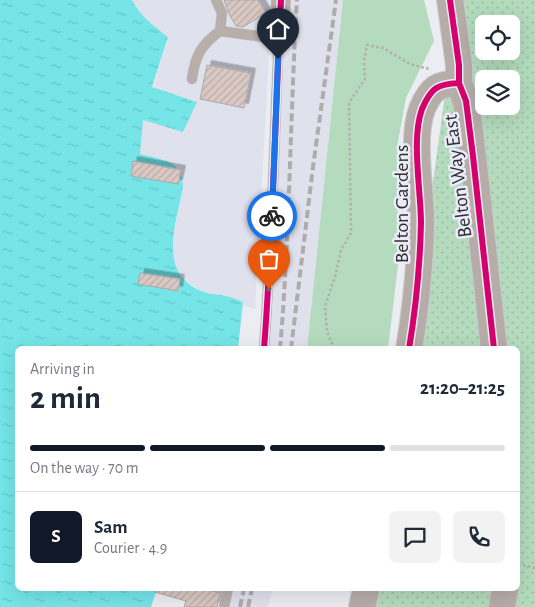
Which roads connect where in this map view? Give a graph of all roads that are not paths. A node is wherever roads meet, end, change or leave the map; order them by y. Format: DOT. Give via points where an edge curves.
graph roads {
  1 [pos="216,0"];
  2 [pos="281,0"];
  3 [pos="450,0"];
  4 [pos="220,31"];
  5 [pos="279,39"];
  6 [pos="192,79"];
  7 [pos="459,83"];
  8 [pos="264,346"];
  9 [pos="409,346"];
  10 [pos="494,346"];
  11 [pos="228,591"];
  12 [pos="366,591"];
  13 [pos="506,591"];
  14 [pos="224,607"];
  15 [pos="362,607"];
  16 [pos="502,607"];
  1 -- 4 [label="lane" via="222,13"];
  2 -- 5 [label="street"];
  3 -- 7 [label="street, Belton Way East"];
  4 -- 5 [label="lane"];
  4 -- 6 [label="lane" via="210,38 194,61"];
  5 -- 8 [label="lane"];
  7 -- 9 [label="street, Belton Gardens" via="436,87 427,100 419,123 420,254"];
  7 -- 10 [label="street, Belton Way East" via="466,101"];
  11 -- 14 [label="lane"];
  12 -- 15 [label="street"];
  13 -- 16 [label="street"];
}
